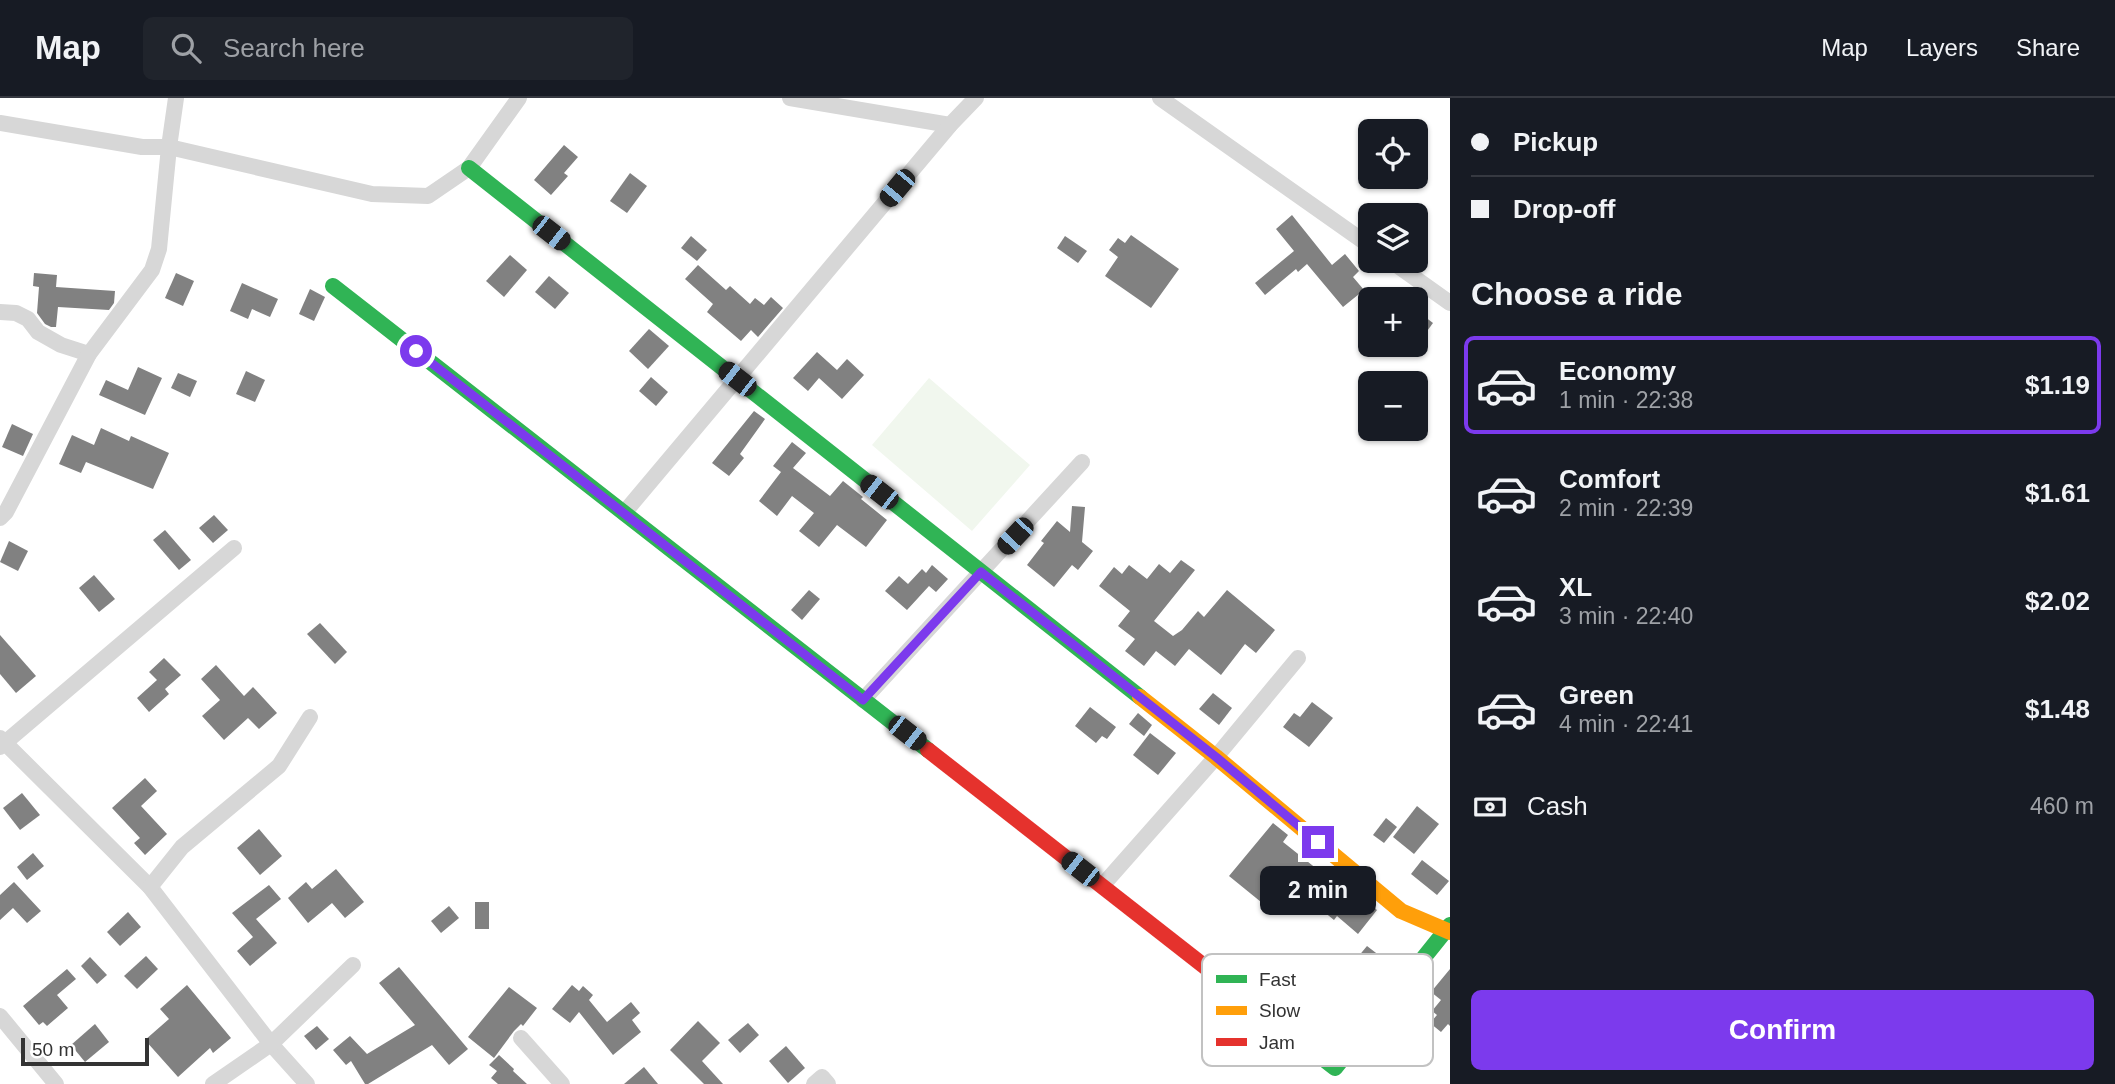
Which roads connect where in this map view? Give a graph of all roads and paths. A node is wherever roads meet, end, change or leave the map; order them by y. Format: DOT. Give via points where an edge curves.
graph roads {
  1 [pos="176,98"];
  2 [pos="519,98"];
  3 [pos="790,98"];
  4 [pos="975,98"];
  5 [pos="1160,98"];
  6 [pos="0,123"];
  7 [pos="950,125"];
  8 [pos="169,147"];
  9 [pos="469,168"];
  10 [pos="1358,238"];
  11 [pos="1408,273"];
  12 [pos="333,286"];
  13 [pos="1450,303"];
  14 [pos="0,312"];
  15 [pos="89,354"];
  16 [pos="737,379"];
  17 [pos="1082,463"];
  18 [pos="2,513"];
  19 [pos="624,513"];
  20 [pos="234,548"];
  21 [pos="981,572"];
  22 [pos="1298,659"];
  23 [pos="863,700"];
  24 [pos="310,717"];
  25 [pos="1,742"];
  26 [pos="1216,757"];
  27 [pos="1102,886"];
  28 [pos="150,887"];
  29 [pos="1449,929"];
  30 [pos="1428,954"];
  31 [pos="1202,964"];
  32 [pos="353,965"];
  33 [pos="0,1016"];
  34 [pos="521,1038"];
  35 [pos="271,1044"];
  36 [pos="56,1084"];
  37 [pos="213,1084"];
  38 [pos="307,1084"];
  39 [pos="562,1084"];
  40 [pos="814,1084"];
  41 [pos="828,1084"];
  1 -- 8 [label="street"];
  2 -- 9 [label="street"];
  3 -- 7 [label="street"];
  4 -- 7 [label="street"];
  5 -- 10 [label="street"];
  6 -- 8 [label="street" via="142,147"];
  7 -- 16 [label="street"];
  8 -- 9 [label="street" via="372,194 428,196"];
  8 -- 15 [label="street" via="159,249 152,270"];
  9 -- 16 [label="street"];
  11 -- 13 [label="street"];
  12 -- 19 [label="street"];
  14 -- 15 [label="street" via="16,313 61,345"];
  15 -- 18 [label="street"];
  16 -- 19 [label="street"];
  16 -- 21 [label="street"];
  17 -- 21 [label="street"];
  19 -- 23 [label="street"];
  20 -- 25 [label="street"];
  21 -- 23 [label="street"];
  21 -- 26 [label="street"];
  22 -- 26 [label="street"];
  23 -- 27 [label="street"];
  24 -- 28 [label="street" via="279,766 182,847"];
  25 -- 28 [label="street"];
  26 -- 27 [label="street"];
  26 -- 29 [label="street" via="1401,911"];
  27 -- 31 [label="street"];
  28 -- 35 [label="street"];
  29 -- 30 [label="street"];
  32 -- 35 [label="street"];
  33 -- 36 [label="street"];
  34 -- 39 [label="street"];
  35 -- 37 [label="street"];
  35 -- 38 [label="street"];
  40 -- 41 [label="street" via="822,1077"];
}
